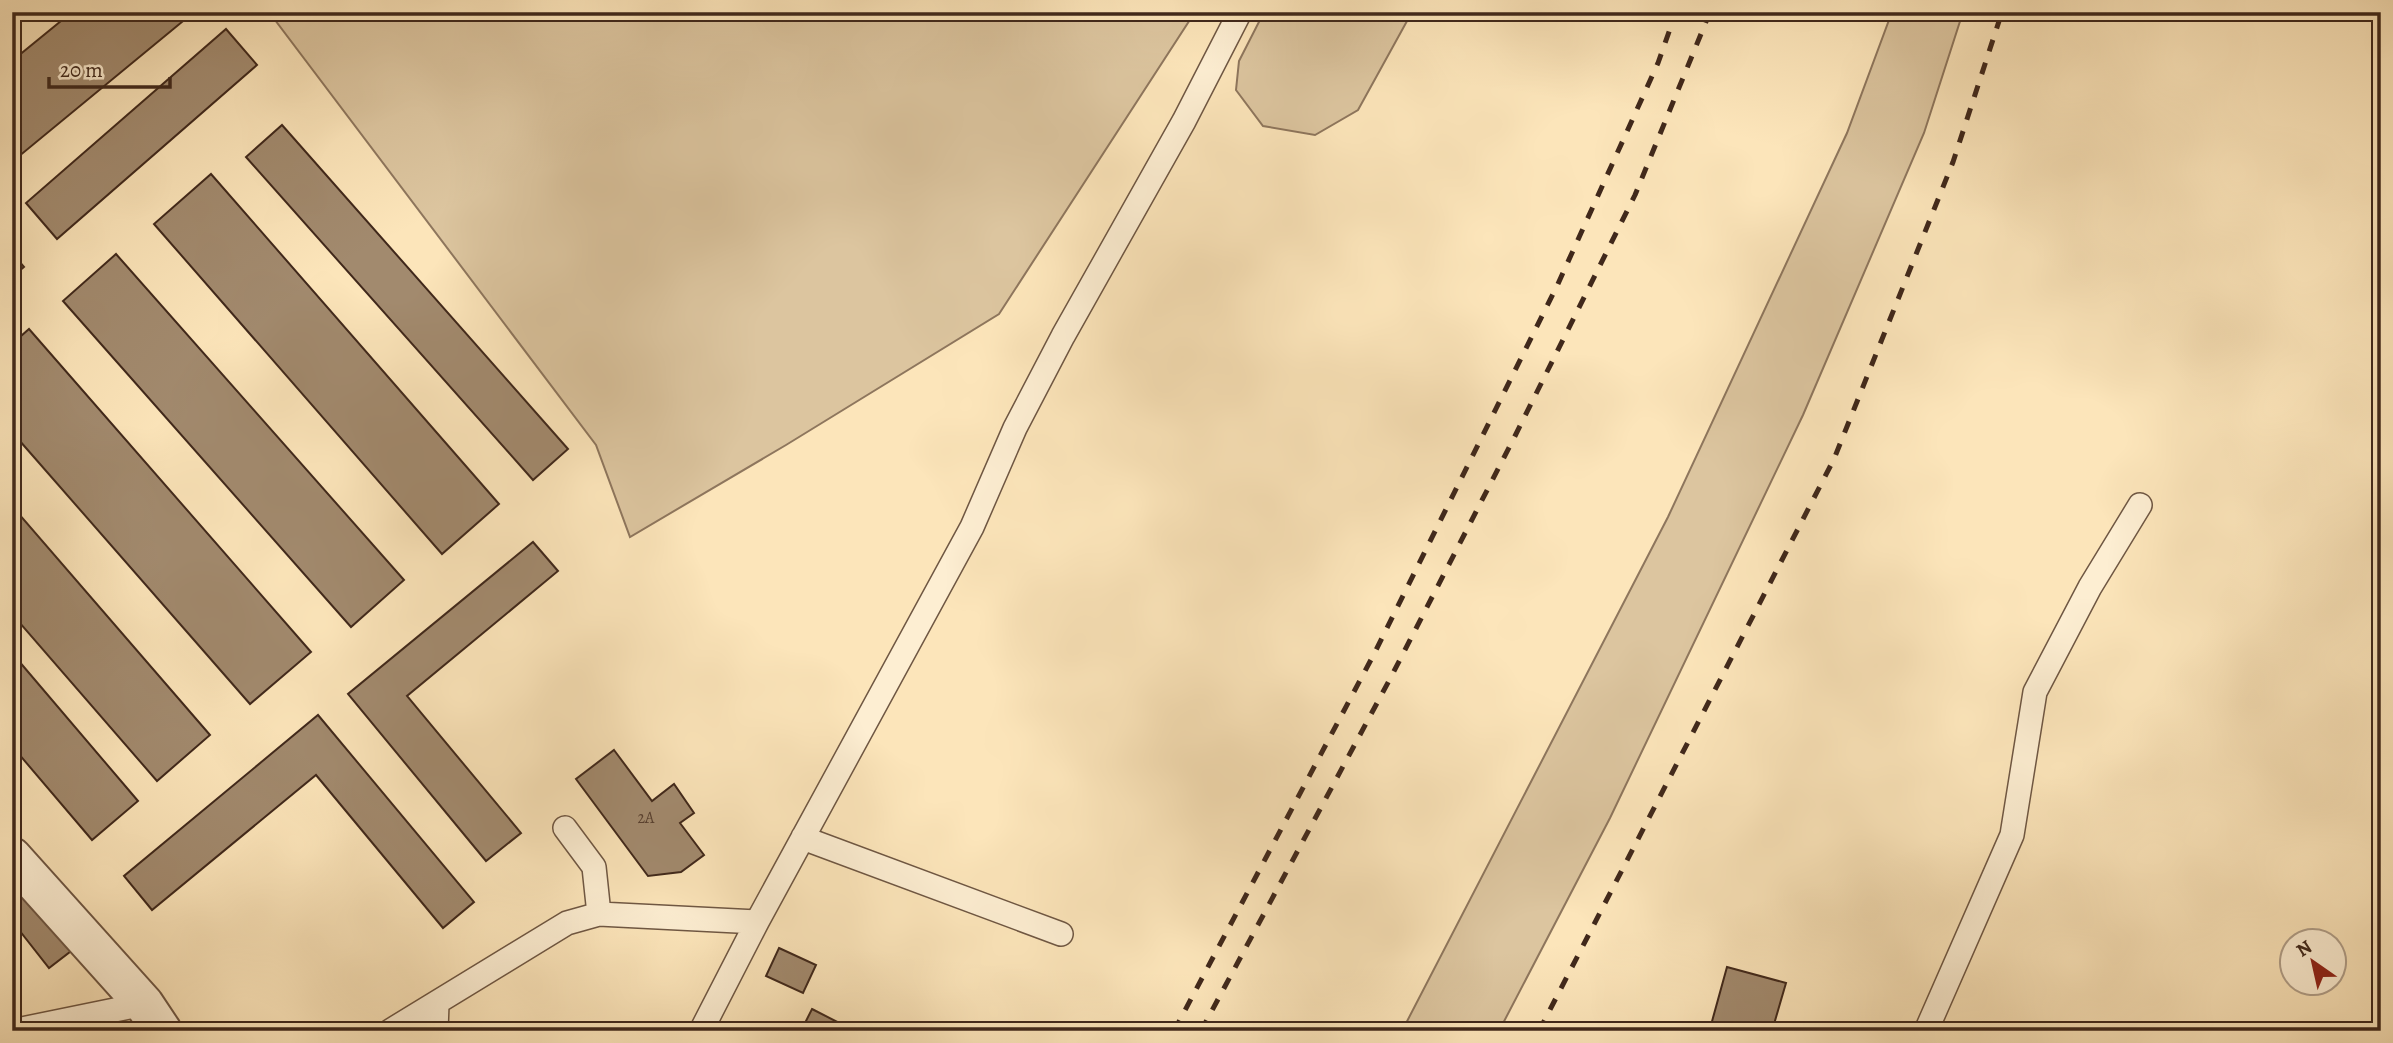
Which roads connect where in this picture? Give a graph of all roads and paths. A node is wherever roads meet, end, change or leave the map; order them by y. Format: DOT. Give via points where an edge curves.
graph roads {
  1 [pos="1240,12"];
  2 [pos="2140,505"];
  3 [pos="565,828"];
  4 [pos="803,836"];
  5 [pos="12,857"];
  6 [pos="599,914"];
  7 [pos="757,922"];
  8 [pos="1061,934"];
  9 [pos="437,1004"];
  10 [pos="153,1018"];
  11 [pos="12,1031"];
  12 [pos="390,1031"];
  13 [pos="436,1031"];
  14 [pos="701,1031"];
  15 [pos="1926,1031"];
  1 -- 4 [label="lane" via="1063,336 1015,428 972,527"];
  2 -- 15 [label="lane" via="2035,692 2011,835"];
  3 -- 6 [label="lane" via="594,866"];
  4 -- 7 [label="lane"];
  4 -- 8 [label="lane"];
  5 -- 10 [label="street"];
  6 -- 7 [label="lane"];
  6 -- 9 [label="lane" via="567,923"];
  7 -- 14 [label="lane"];
  9 -- 12 [label="lane"];
  9 -- 13 [label="lane"];
  10 -- 11 [label="lane"];
}
